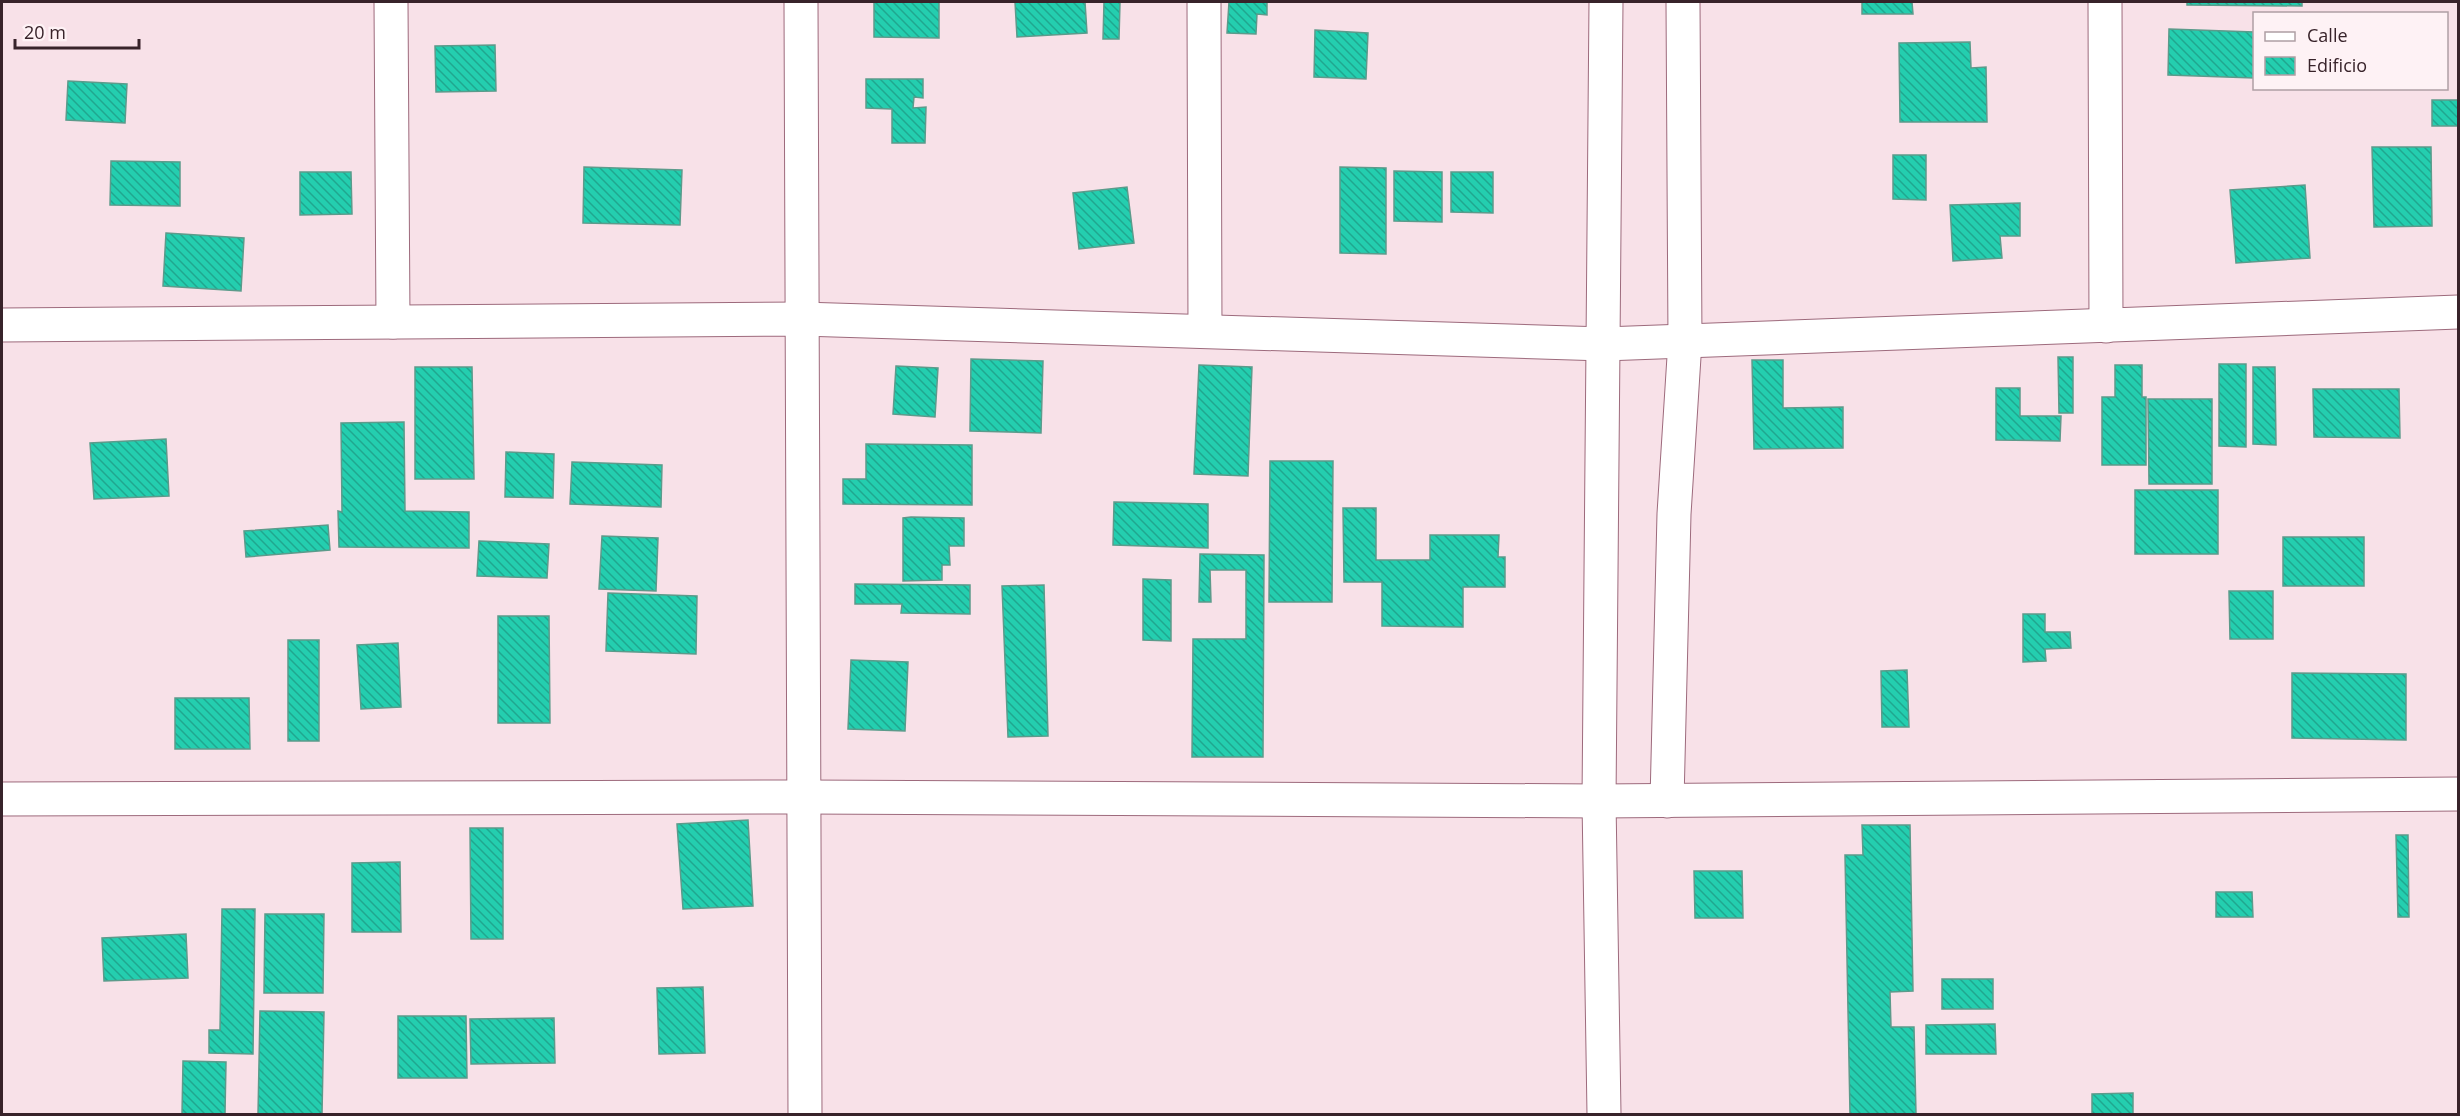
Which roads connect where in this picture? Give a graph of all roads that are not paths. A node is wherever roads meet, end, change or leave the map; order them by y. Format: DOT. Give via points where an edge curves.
graph roads {
  1 [pos="391,2"];
  2 [pos="801,2"];
  3 [pos="1204,2"];
  4 [pos="1606,2"];
  5 [pos="1683,2"];
  6 [pos="2105,2"];
  7 [pos="2458,312"];
  8 [pos="802,319"];
  9 [pos="393,322"];
  10 [pos="2,325"];
  11 [pos="2106,326"];
  12 [pos="1205,331"];
  13 [pos="1684,341"];
  14 [pos="1604,344"];
  15 [pos="2458,794"];
  16 [pos="804,797"];
  17 [pos="2,799"];
  18 [pos="1599,801"];
  19 [pos="1667,801"];
  20 [pos="805,1114"];
  21 [pos="1604,1114"];
  1 -- 9 [label="street"];
  2 -- 8 [label="street"];
  3 -- 12 [label="street"];
  4 -- 14 [label="street"];
  5 -- 13 [label="street"];
  6 -- 11 [label="street"];
  7 -- 11 [label="street"];
  8 -- 9 [label="street"];
  8 -- 12 [label="street"];
  8 -- 16 [label="street"];
  9 -- 10 [label="street"];
  11 -- 13 [label="street"];
  12 -- 14 [label="street"];
  13 -- 14 [label="street"];
  13 -- 19 [label="street" via="1674,514"];
  14 -- 18 [label="street"];
  15 -- 19 [label="street"];
  16 -- 17 [label="street"];
  16 -- 18 [label="street"];
  16 -- 20 [label="street"];
  18 -- 19 [label="street"];
  18 -- 21 [label="street"];
}
